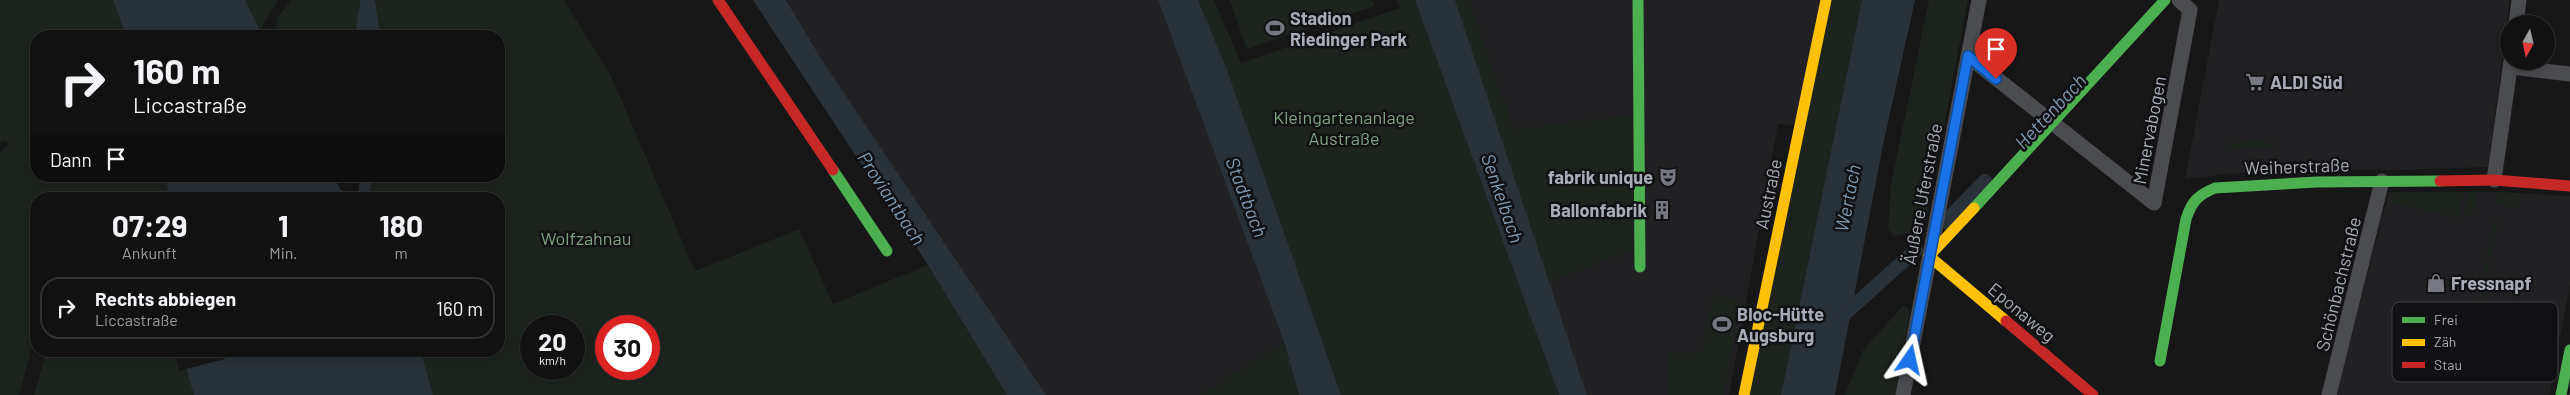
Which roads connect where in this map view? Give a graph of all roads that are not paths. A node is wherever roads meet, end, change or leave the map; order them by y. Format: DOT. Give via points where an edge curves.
graph roads {
  1 [pos="718,0"];
  2 [pos="1638,0"];
  3 [pos="1826,0"];
  4 [pos="1979,0"];
  5 [pos="2165,0"];
  6 [pos="2180,0"];
  7 [pos="2519,0"];
  8 [pos="2517,15"];
  9 [pos="1968,56"];
  10 [pos="2510,70"];
  11 [pos="2546,70"];
  12 [pos="2570,74"];
  13 [pos="2052,124"];
  14 [pos="2494,180"];
  15 [pos="2382,181"];
  16 [pos="2570,186"];
  17 [pos="887,251"];
  18 [pos="1929,256"];
  19 [pos="1640,267"];
  20 [pos="2570,350"];
  21 [pos="2160,361"];
  22 [pos="1744,395"];
  23 [pos="1903,395"];
  24 [pos="2092,395"];
  25 [pos="2329,395"];
  26 [pos="2561,395"];
  1 -- 17 [label="street"];
  2 -- 19 [label="street"];
  3 -- 22 [label="street, Austraße"];
  4 -- 9 [label="street, Äußere Uferstraße"];
  5 -- 13 [label="street"];
  6 -- 13 [label="street, Minervabogen" via="2190,10 2154,203"];
  7 -- 8 [label="street"];
  9 -- 13 [label="street"];
  9 -- 18 [label="street, Äußere Uferstraße"];
  10 -- 14 [label="street"];
  11 -- 12 [label="street"];
  13 -- 18 [label="street"];
  14 -- 15 [label="street, Weiherstraße"];
  14 -- 16 [label="street, Weiherstraße"];
  15 -- 21 [label="street, Weiherstraße" via="2229,187 2205,191 2195,198 2186,219"];
  15 -- 25 [label="street, Schönbachstraße"];
  18 -- 23 [label="street, Äußere Uferstraße"];
  18 -- 24 [label="street, Eponaweg"];
  20 -- 26 [label="street"];
}
